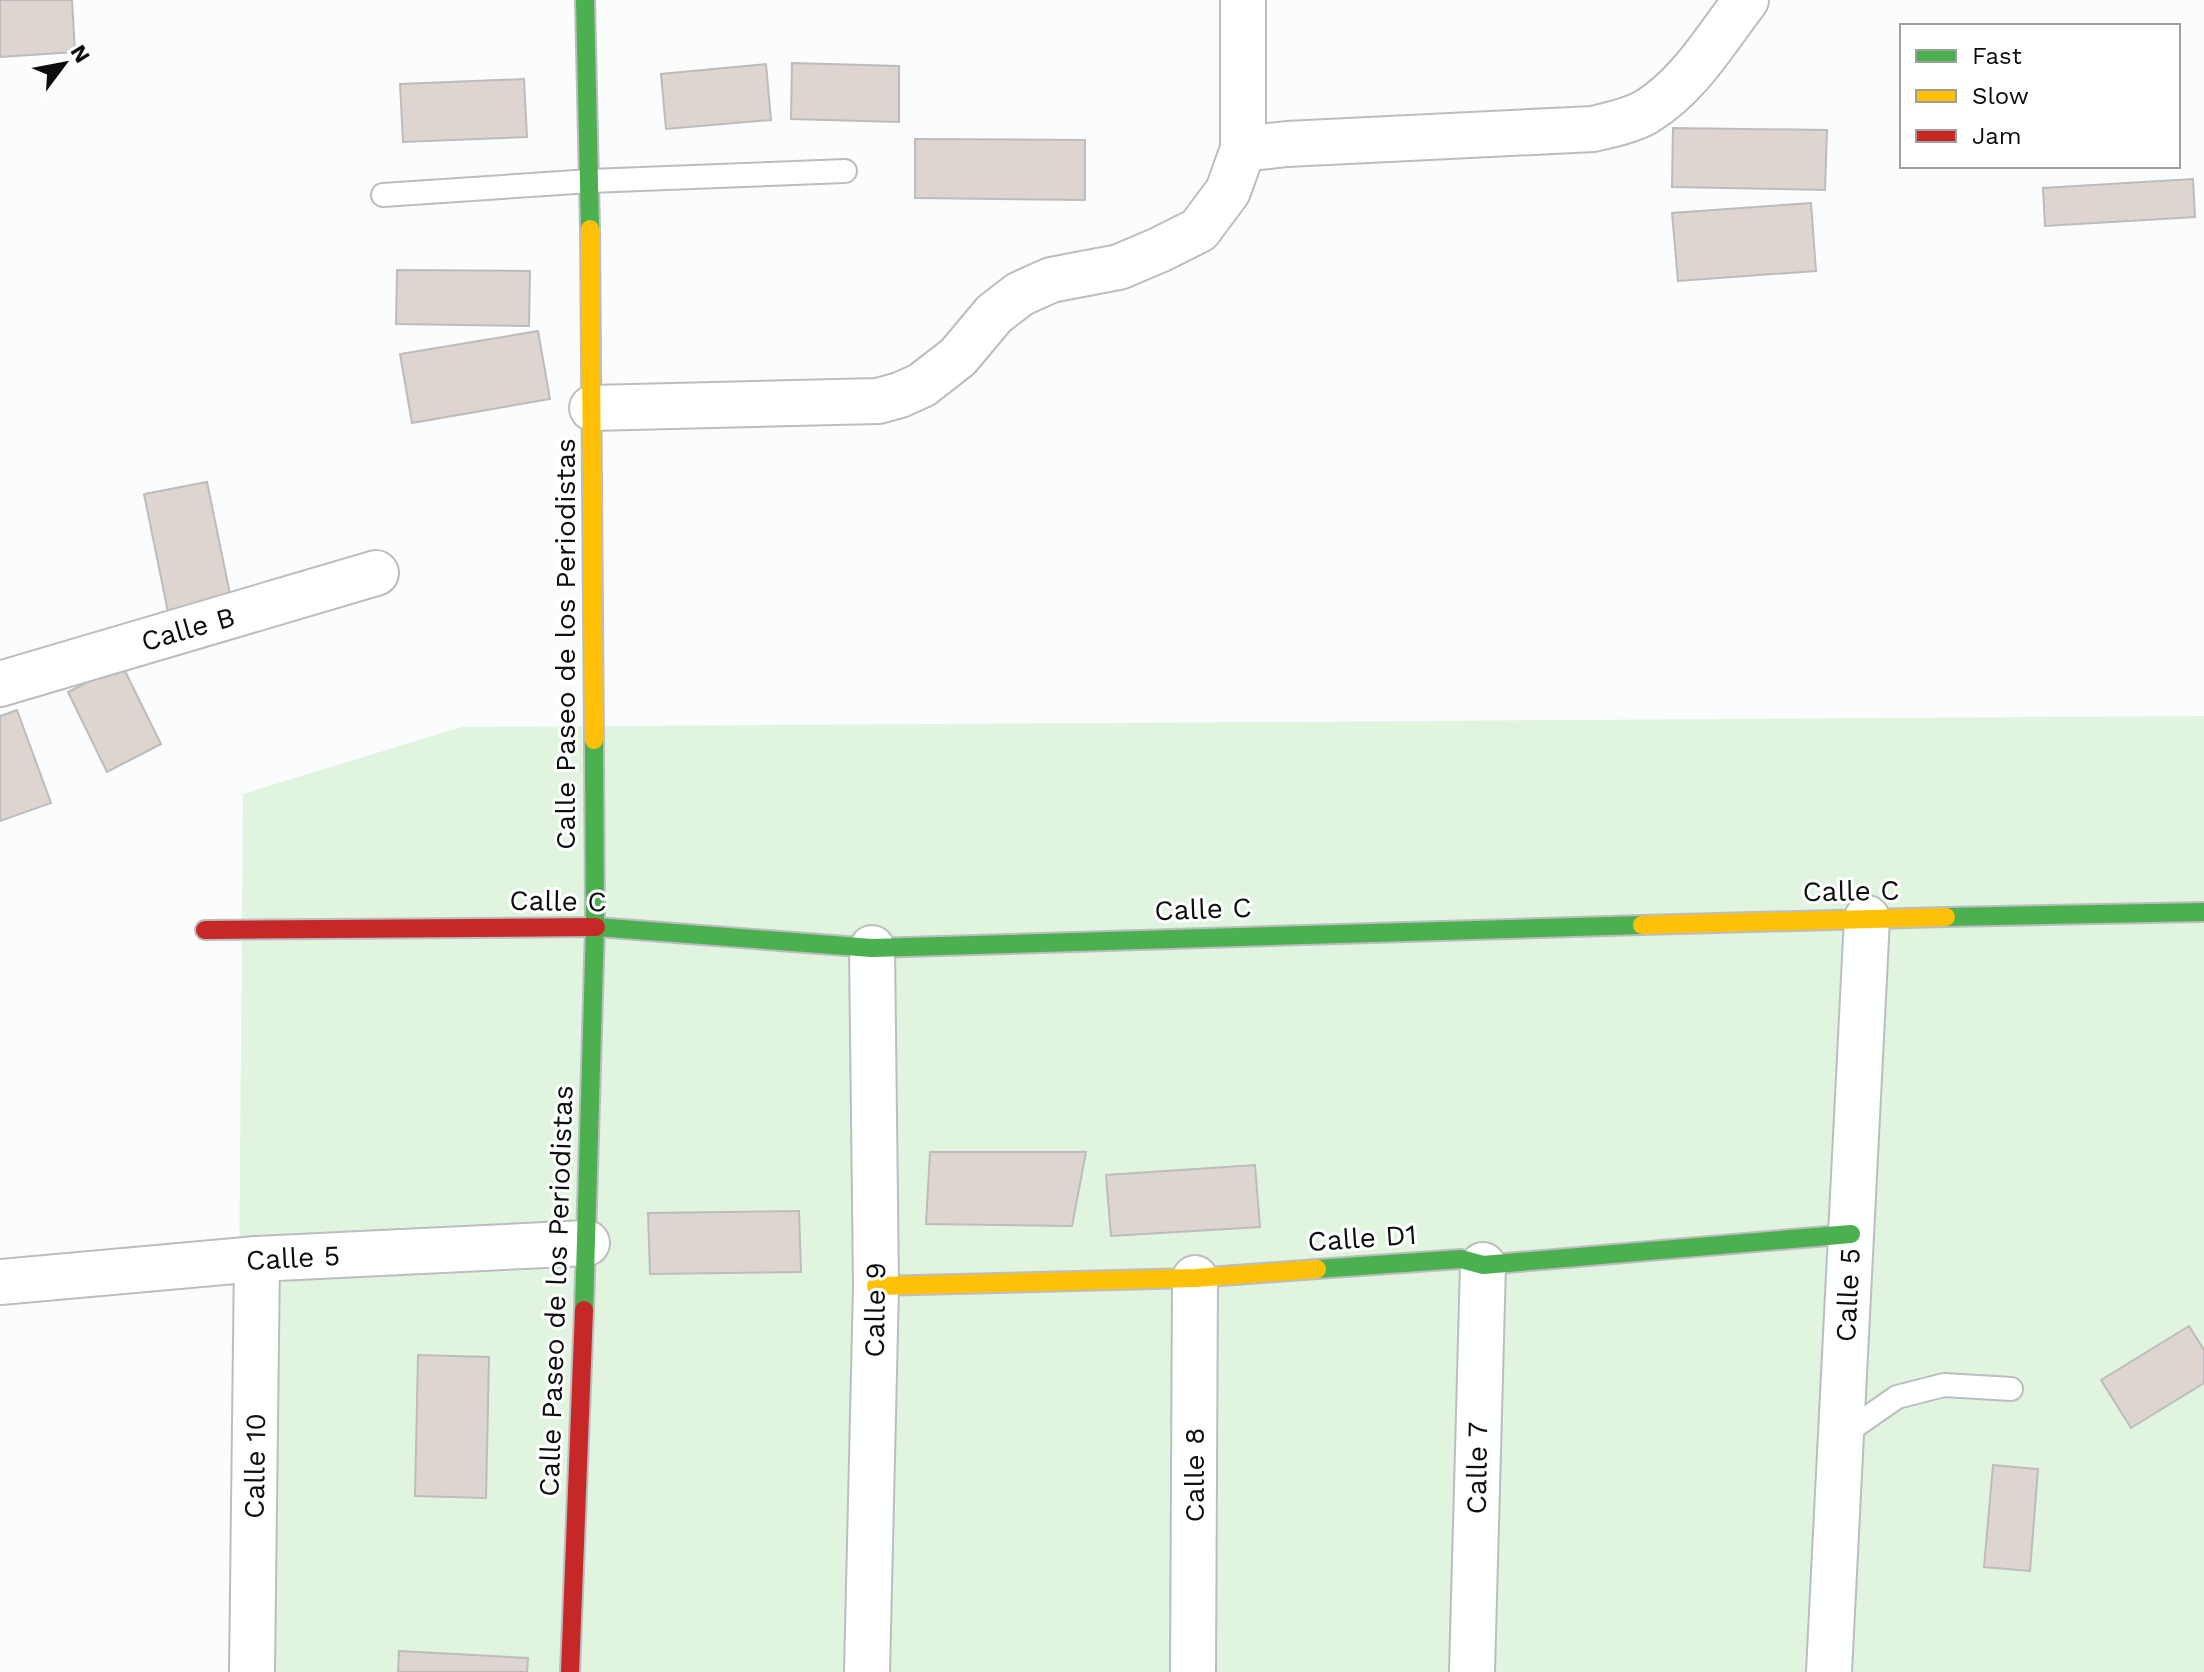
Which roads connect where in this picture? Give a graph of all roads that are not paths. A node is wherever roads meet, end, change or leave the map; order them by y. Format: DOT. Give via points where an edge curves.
graph roads {
  1 [pos="585,0"];
  2 [pos="1243,0"];
  3 [pos="1746,0"];
  4 [pos="1243,149"];
  5 [pos="845,171"];
  6 [pos="590,181"];
  7 [pos="383,195"];
  8 [pos="592,408"];
  9 [pos="376,573"];
  10 [pos="0,684"];
  11 [pos="2204,912"];
  12 [pos="1867,918"];
  13 [pos="595,927"];
  14 [pos="205,930"];
  15 [pos="872,948"];
  16 [pos="1851,1234"];
  17 [pos="587,1243"];
  18 [pos="257,1259"];
  19 [pos="1483,1265"];
  20 [pos="1195,1278"];
  21 [pos="0,1282"];
  22 [pos="876,1286"];
  23 [pos="2011,1389"];
  24 [pos="1841,1436"];
  25 [pos="252,1672"];
  26 [pos="570,1672"];
  27 [pos="867,1672"];
  28 [pos="1193,1672"];
  29 [pos="1472,1672"];
  30 [pos="1829,1672"];
  1 -- 6 [label="street, Calle Paseo de los Periodistas"];
  2 -- 4 [label="street"];
  3 -- 4 [label="street" via="1669,95 1619,123 1593,129"];
  4 -- 8 [label="street" via="1228,191 1199,230 1119,267 1051,280 1020,294 994,314 958,357 900,395 878,401"];
  5 -- 6 [label="lane"];
  6 -- 7 [label="lane"];
  6 -- 8 [label="street, Calle Paseo de los Periodistas"];
  8 -- 13 [label="street, Calle Paseo de los Periodistas"];
  9 -- 10 [label="street, Calle B"];
  11 -- 12 [label="street, Calle C"];
  12 -- 15 [label="street, Calle C"];
  12 -- 16 [label="street, Calle 5"];
  13 -- 14 [label="street, Calle C"];
  13 -- 15 [label="street, Calle C"];
  13 -- 17 [label="street, Calle Paseo de los Periodistas"];
  15 -- 22 [label="street, Calle 9"];
  16 -- 19 [label="street, Calle D1"];
  16 -- 24 [label="street, Calle 5"];
  17 -- 18 [label="street, Calle 5"];
  17 -- 26 [label="street, Calle Paseo de los Periodistas"];
  18 -- 21 [label="street, Calle 5"];
  18 -- 25 [label="street, Calle 10"];
  19 -- 20 [label="street, Calle D1" via="1461,1259"];
  19 -- 29 [label="street, Calle 7"];
  20 -- 22 [label="street, Calle D1"];
  20 -- 28 [label="street, Calle 8"];
  22 -- 27 [label="street, Calle 9"];
  23 -- 24 [label="lane" via="1944,1385 1897,1397"];
  24 -- 30 [label="street, Calle 5"];
}
